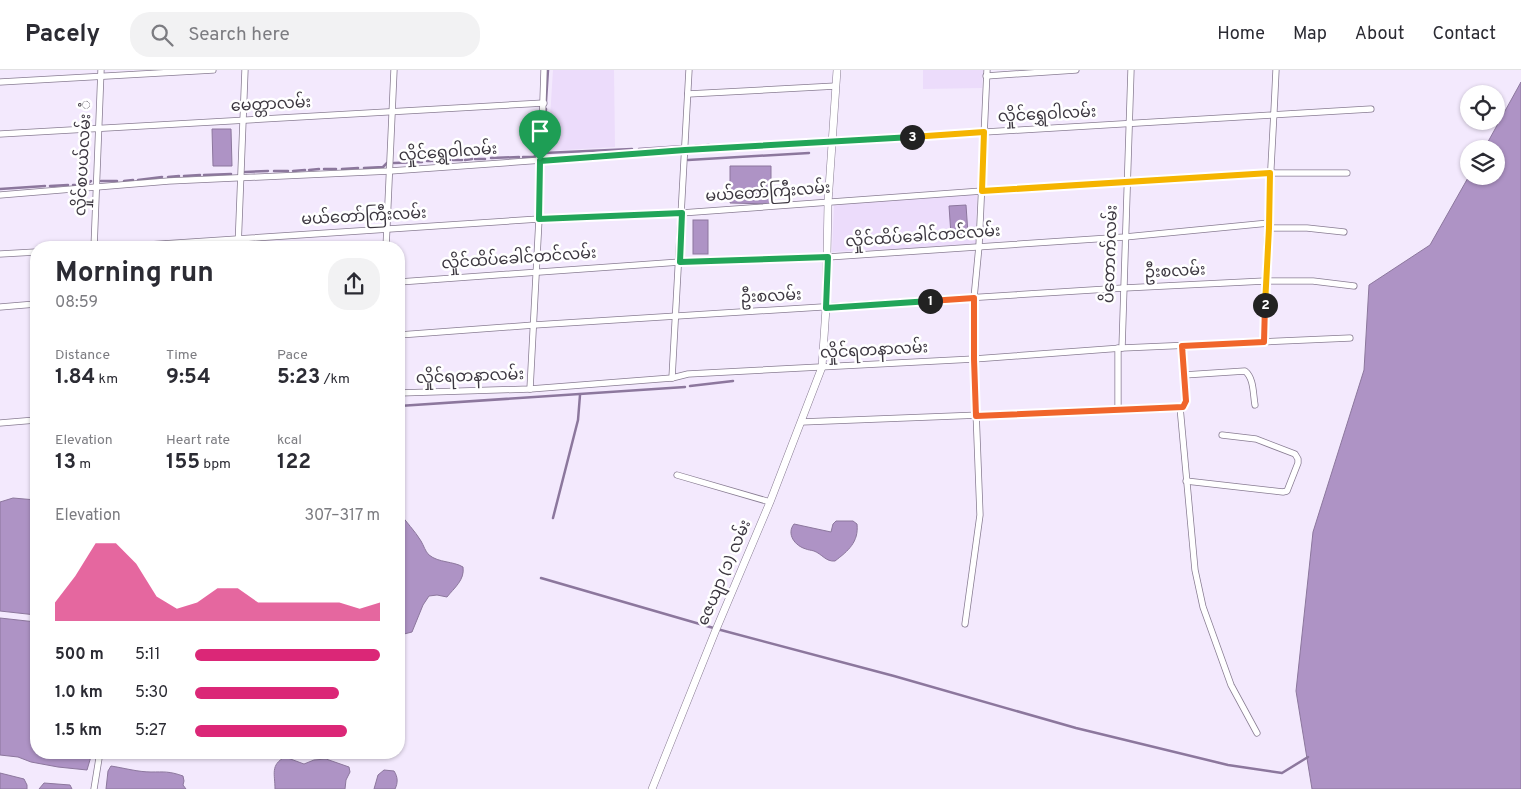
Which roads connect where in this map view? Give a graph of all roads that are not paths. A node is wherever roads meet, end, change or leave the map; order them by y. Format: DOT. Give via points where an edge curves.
graph roads {
  1 [pos="213,70"];
  2 [pos="246,70"];
  3 [pos="394,70"];
  4 [pos="544,70"];
  5 [pos="689,70"];
  6 [pos="837,70"];
  7 [pos="1076,70"];
  8 [pos="1131,70"];
  9 [pos="1276,70"];
  10 [pos="102,73"];
  11 [pos="987,73"];
  12 [pos="0,82"];
  13 [pos="836,86"];
  14 [pos="688,94"];
  15 [pos="544,103"];
  16 [pos="1371,110"];
  17 [pos="392,112"];
  18 [pos="1274,116"];
  19 [pos="244,119"];
  20 [pos="1129,124"];
  21 [pos="99,128"];
  22 [pos="984,132"];
  23 [pos="0,134"];
  24 [pos="832,142"];
  25 [pos="685,150"];
  26 [pos="541,156"];
  27 [pos="390,166"];
  28 [pos="1270,173"];
  29 [pos="1347,173"];
  30 [pos="242,178"];
  31 [pos="1128,182"];
  32 [pos="96,189"];
  33 [pos="982,191"];
  34 [pos="0,195"];
  35 [pos="828,203"];
  36 [pos="682,213"];
  37 [pos="539,219"];
  38 [pos="1269,225"];
  39 [pos="387,230"];
  40 [pos="1344,232"];
  41 [pos="1125,237"];
  42 [pos="238,238"];
  43 [pos="94,241"];
  44 [pos="197,241"];
  45 [pos="386,241"];
  46 [pos="979,246"];
  47 [pos="30,252"];
  48 [pos="0,254"];
  49 [pos="828,257"];
  50 [pos="680,262"];
  51 [pos="537,271"];
  52 [pos="1265,281"];
  53 [pos="405,282"];
  54 [pos="1354,286"];
  55 [pos="1124,288"];
  56 [pos="974,298"];
  57 [pos="30,304"];
  58 [pos="0,307"];
  59 [pos="826,308"];
  60 [pos="677,317"];
  61 [pos="534,325"];
  62 [pos="405,335"];
  63 [pos="1350,338"];
  64 [pos="1264,342"];
  65 [pos="1182,346"];
  66 [pos="1120,348"];
  67 [pos="974,359"];
  68 [pos="822,367"];
  69 [pos="1184,375"];
  70 [pos="672,378"];
  71 [pos="530,389"];
  72 [pos="405,393"];
  73 [pos="1255,405"];
  74 [pos="1180,407"];
  75 [pos="1118,410"];
  76 [pos="976,416"];
  77 [pos="30,420"];
  78 [pos="801,422"];
  79 [pos="0,423"];
  80 [pos="1222,435"];
  81 [pos="677,475"];
  82 [pos="1186,481"];
  83 [pos="770,502"];
  84 [pos="965,624"];
  85 [pos="1257,733"];
  86 [pos="99,759"];
  87 [pos="94,789"];
  88 [pos="652,789"];
  1 -- 10 [label="street"];
  2 -- 19 [label="street"];
  3 -- 17 [label="street"];
  4 -- 15 [label="street"];
  5 -- 14 [label="street"];
  6 -- 13 [label="street, ဇေယျာ (၁) လမ်း"];
  7 -- 11 [label="street"];
  8 -- 20 [label="street, ပိတောက်လမ်း"];
  9 -- 18 [label="street"];
  10 -- 12 [label="street"];
  10 -- 21 [label="street, လှိုင်စပယ်လမ်း ံ"];
  11 -- 22 [label="street"];
  13 -- 14 [label="street"];
  13 -- 24 [label="street, ဇေယျာ (၁) လမ်း"];
  14 -- 25 [label="street"];
  15 -- 17 [label="street, မေတ္တာလမ်း"];
  15 -- 26 [label="street"];
  16 -- 18 [label="street, လှိုင်ရွှေဝါလမ်း"];
  17 -- 19 [label="street, မေတ္တာလမ်း"];
  17 -- 27 [label="street"];
  18 -- 20 [label="street, လှိုင်ရွှေဝါလမ်း"];
  18 -- 28 [label="street"];
  19 -- 21 [label="street, မေတ္တာလမ်း"];
  19 -- 30 [label="street"];
  20 -- 22 [label="street, လှိုင်ရွှေဝါလမ်း"];
  20 -- 31 [label="street, ပိတောက်လမ်း"];
  21 -- 23 [label="street, မေတ္တာလမ်း"];
  21 -- 32 [label="street, လှိုင်စပယ်လမ်း ံ"];
  22 -- 24 [label="street, လှိုင်ရွှေဝါလမ်း"];
  22 -- 33 [label="street"];
  24 -- 25 [label="street, လှိုင်ရွှေဝါလမ်း"];
  24 -- 35 [label="street, ဇေယျာ (၁) လမ်း"];
  25 -- 26 [label="street, လှိုင်ရွှေဝါလမ်း"];
  25 -- 36 [label="street"];
  26 -- 27 [label="street, လှိုင်ရွှေဝါလမ်း"];
  26 -- 37 [label="street"];
  27 -- 30 [label="street, လှိုင်ရွှေဝါလမ်း"];
  27 -- 39 [label="street"];
  28 -- 29 [label="street, မယ်တော်ကြီးလမ်း"];
  28 -- 31 [label="street, မယ်တော်ကြီးလမ်း"];
  28 -- 38 [label="street"];
  30 -- 32 [label="street, လှိုင်ရွှေဝါလမ်း"];
  30 -- 42 [label="street"];
  31 -- 33 [label="street, မယ်တော်ကြီးလမ်း"];
  31 -- 41 [label="street, ပိတောက်လမ်း"];
  32 -- 34 [label="street, လှိုင်ရွှေဝါလမ်း"];
  32 -- 43 [label="street, လှိုင်စပယ်လမ်း ံ"];
  33 -- 35 [label="street, မယ်တော်ကြီးလမ်း"];
  33 -- 46 [label="street"];
  35 -- 36 [label="street, မယ်တော်ကြီးလမ်း"];
  35 -- 49 [label="street, ဇေယျာ (၁) လမ်း"];
  36 -- 37 [label="street, မယ်တော်ကြီးလမ်း"];
  36 -- 50 [label="street"];
  37 -- 39 [label="street, မယ်တော်ကြီးလမ်း"];
  37 -- 51 [label="street"];
  38 -- 40 [label="street, လှိုင်ထိပ်ခေါင်တင်လမ်း"];
  38 -- 41 [label="street, လှိုင်ထိပ်ခေါင်တင်လမ်း"];
  38 -- 52 [label="street"];
  39 -- 42 [label="street, မယ်တော်ကြီးလမ်း"];
  39 -- 45 [label="street"];
  41 -- 46 [label="street, လှိုင်ထိပ်ခေါင်တင်လမ်း"];
  41 -- 55 [label="street, ပိတောက်လမ်း"];
  42 -- 44 [label="street, မယ်တော်ကြီးလမ်း"];
  46 -- 49 [label="street, လှိုင်ထိပ်ခေါင်တင်လမ်း"];
  46 -- 56 [label="street"];
  47 -- 48 [label="street"];
  49 -- 50 [label="street, လှိုင်ထိပ်ခေါင်တင်လမ်း"];
  49 -- 59 [label="street, ဇေယျာ (၁) လမ်း"];
  50 -- 51 [label="street, လှိုင်ထိပ်ခေါင်တင်လမ်း"];
  50 -- 60 [label="street"];
  51 -- 53 [label="street, လှိုင်ထိပ်ခေါင်တင်လမ်း"];
  51 -- 61 [label="street"];
  52 -- 54 [label="street, ဦးစလမ်း" via="1314,281"];
  52 -- 55 [label="street, ဦးစလမ်း"];
  52 -- 64 [label="street"];
  55 -- 56 [label="street, ဦးစလမ်း"];
  55 -- 66 [label="street, ပိတောက်လမ်း"];
  56 -- 59 [label="street, ဦးစလမ်း"];
  56 -- 67 [label="street"];
  57 -- 58 [label="street"];
  59 -- 60 [label="street, ဦးစလမ်း"];
  59 -- 68 [label="street, ဇေယျာ (၁) လမ်း"];
  60 -- 61 [label="street, ဦးစလမ်း"];
  60 -- 70 [label="street"];
  61 -- 62 [label="street, ဦးစလမ်း"];
  61 -- 71 [label="street"];
  63 -- 64 [label="street, လှိုင်ရတနာလမ်း"];
  64 -- 65 [label="street, လှိုင်ရတနာလမ်း"];
  65 -- 66 [label="street, လှိုင်ရတနာလမ်း"];
  65 -- 69 [label="street"];
  66 -- 67 [label="street, လှိုင်ရတနာလမ်း"];
  66 -- 75 [label="street, ပိတောက်လမ်း"];
  67 -- 68 [label="street, လှိုင်ရတနာလမ်း"];
  67 -- 76 [label="street"];
  68 -- 70 [label="street, လှိုင်ရတနာလမ်း" via="688,374"];
  68 -- 78 [label="street, ဇေယျာ (၁) လမ်း"];
  69 -- 73 [label="street" via="1245,371 1251,379"];
  69 -- 74 [label="street" via="1186,405"];
  70 -- 71 [label="street, လှိုင်ရတနာလမ်း"];
  71 -- 72 [label="street, လှိုင်ရတနာလမ်း"];
  74 -- 75 [label="street"];
  74 -- 82 [label="street"];
  75 -- 76 [label="street"];
  76 -- 78 [label="street"];
  76 -- 84 [label="street" via="980,514"];
  77 -- 79 [label="street"];
  78 -- 83 [label="street, ဇေယျာ (၁) လမ်း"];
  80 -- 82 [label="street" via="1256,439 1295,454 1298,463 1287,491"];
  81 -- 83 [label="street"];
  82 -- 85 [label="street" via="1195,570 1203,606 1231,685"];
  83 -- 88 [label="street, ဇေယျာ (၁) လမ်း"];
  86 -- 87 [label="street"];
}
